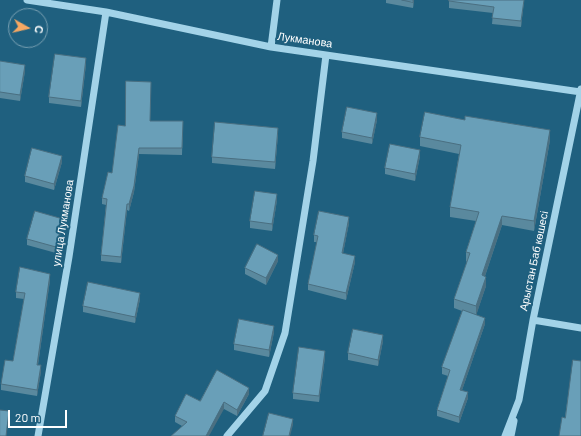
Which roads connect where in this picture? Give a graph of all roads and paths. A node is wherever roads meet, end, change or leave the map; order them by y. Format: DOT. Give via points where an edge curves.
graph roads {
  1 [pos="27,0"];
  2 [pos="277,0"];
  3 [pos="106,12"];
  4 [pos="271,47"];
  5 [pos="326,55"];
  6 [pos="581,91"];
  7 [pos="533,320"];
  8 [pos="581,328"];
  9 [pos="519,400"];
  10 [pos="38,436"];
  11 [pos="227,436"];
  12 [pos="505,436"];
  13 [pos="511,436"];
  1 -- 3 [label="street, Лукманова"];
  2 -- 4 [label="street"];
  3 -- 4 [label="street, Лукманова"];
  3 -- 10 [label="street, улица Лукманова" via="69,257"];
  4 -- 5 [label="street, Лукманова"];
  5 -- 6 [label="street, Лукманова"];
  5 -- 11 [label="street" via="313,161 285,333 265,391"];
  6 -- 7 [label="street, Арыстан Баб көшесі"];
  7 -- 8 [label="street"];
  7 -- 9 [label="street, Арыстан Баб көшесі"];
  9 -- 12 [label="street, Арыстан Баб көшесі"];
  9 -- 13 [label="street"];
}
